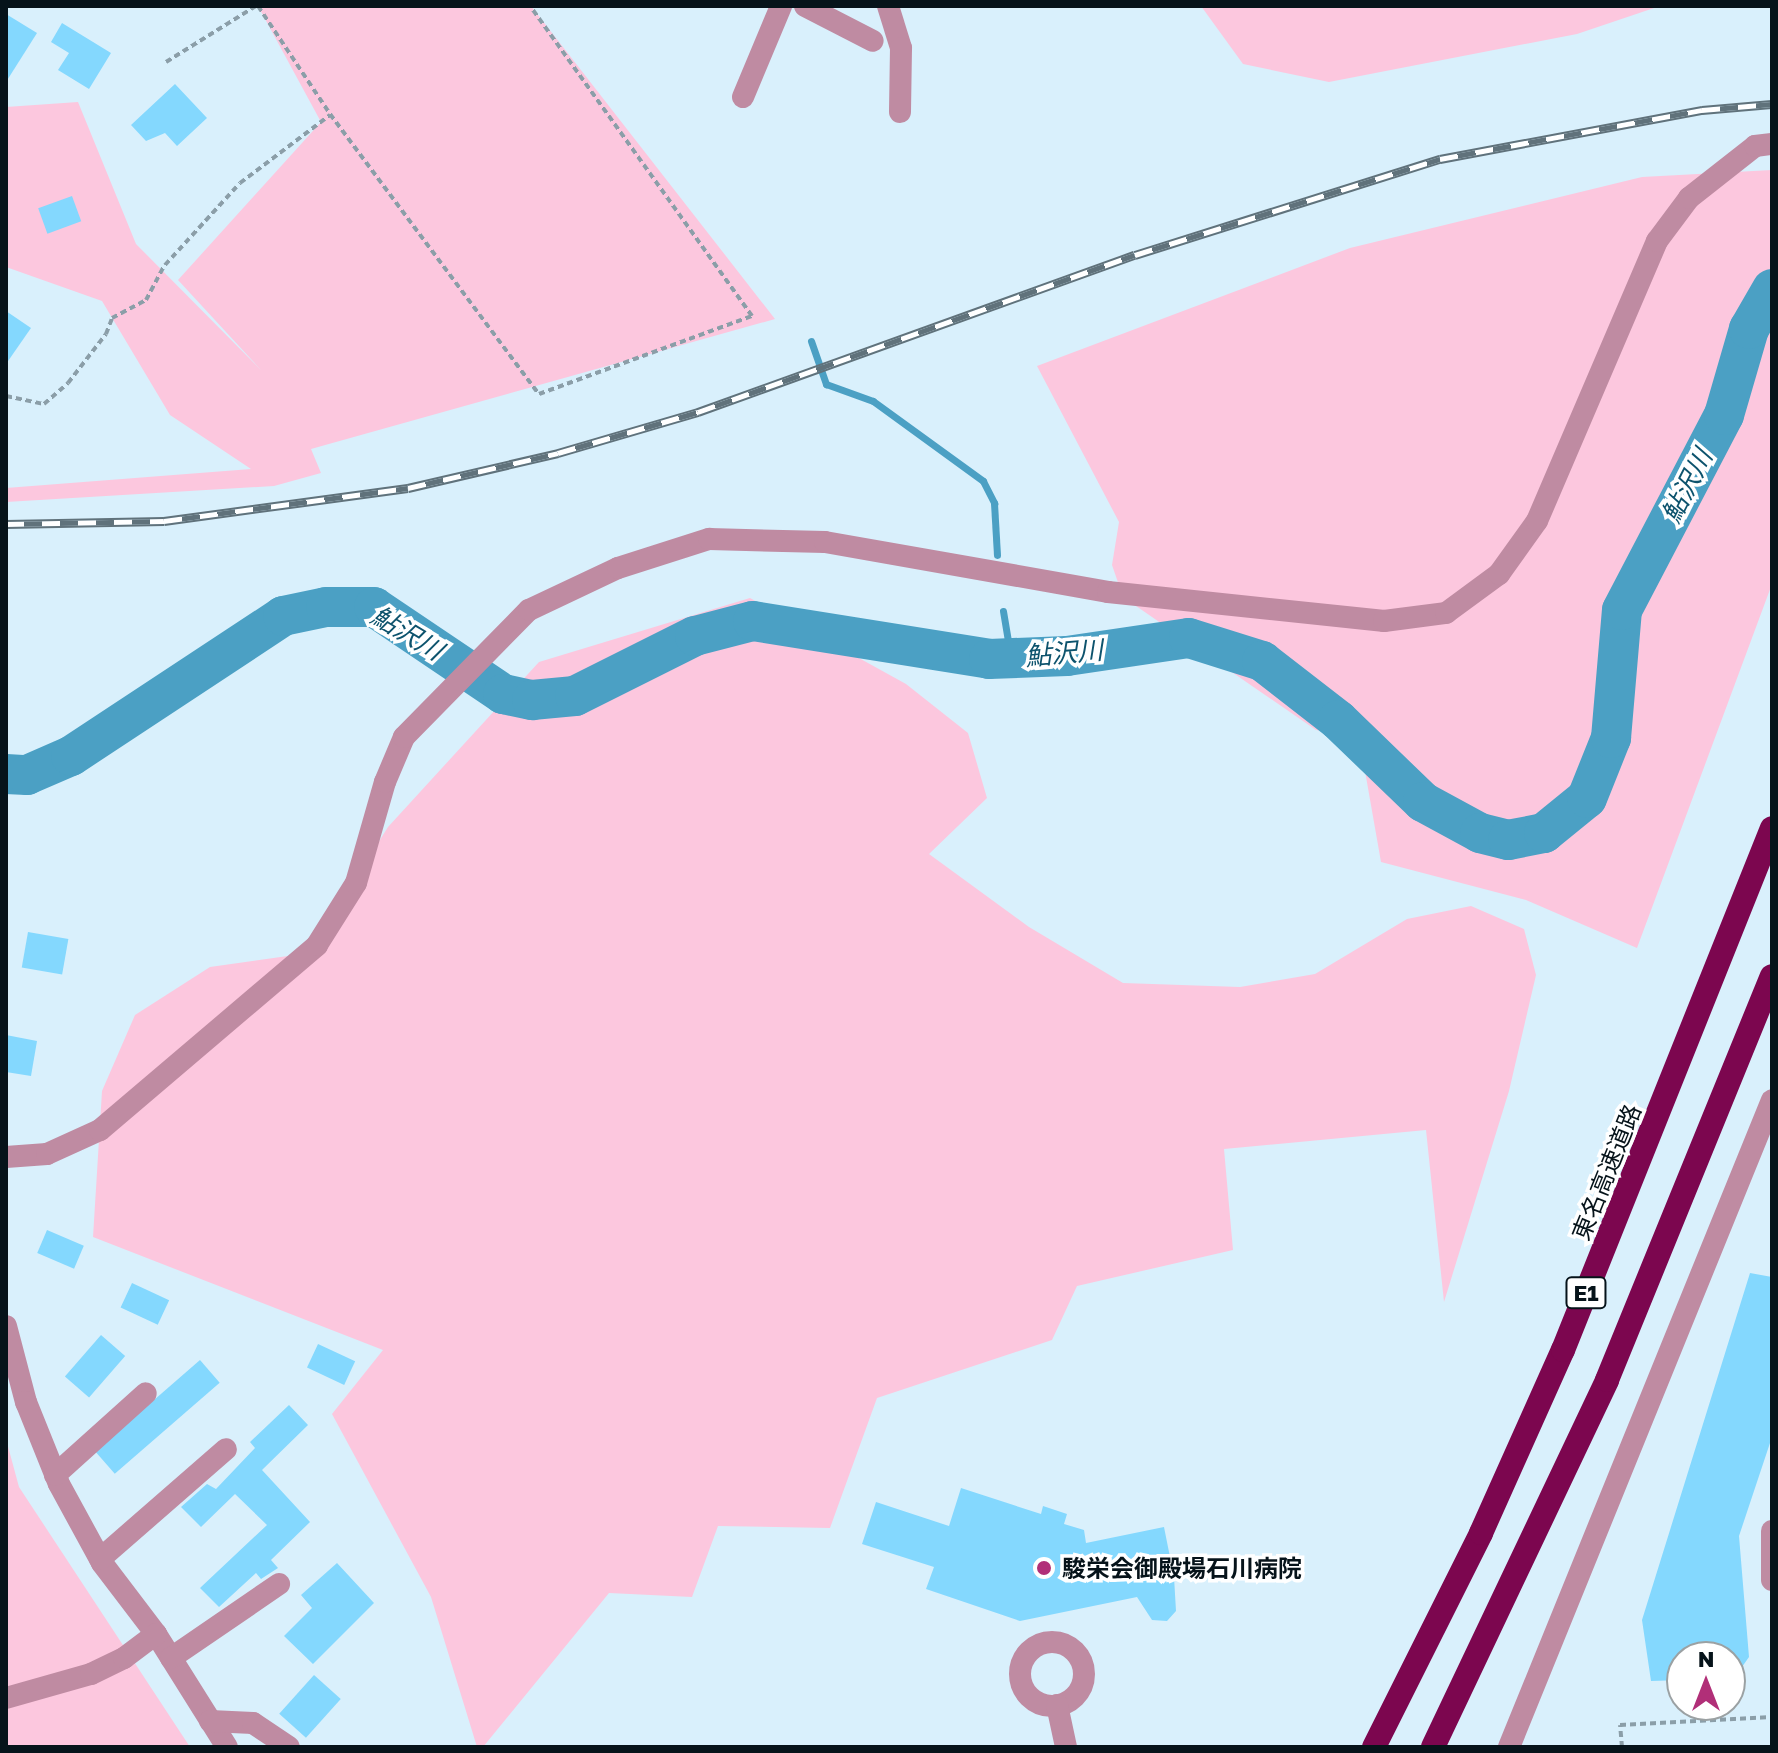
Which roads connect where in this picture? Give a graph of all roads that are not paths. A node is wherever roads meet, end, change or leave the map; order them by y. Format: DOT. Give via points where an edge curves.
graph roads {
  1 [pos="781,6"];
  2 [pos="805,6"];
  3 [pos="888,6"];
  4 [pos="873,41"];
  5 [pos="743,97"];
  6 [pos="900,112"];
  7 [pos="1772,144"];
  8 [pos="1772,828"];
  9 [pos="1772,976"];
  10 [pos="1770,1112"];
  11 [pos="6,1157"];
  12 [pos="6,1326"];
  13 [pos="146,1393"];
  14 [pos="226,1449"];
  15 [pos="55,1475"];
  16 [pos="1771,1538"];
  17 [pos="100,1559"];
  18 [pos="1772,1580"];
  19 [pos="279,1584"];
  20 [pos="156,1634"];
  21 [pos="171,1658"];
  22 [pos="6,1698"];
  23 [pos="1057,1705"];
  24 [pos="216,1738"];
  25 [pos="289,1747"];
  26 [pos="1066,1747"];
  27 [pos="1374,1747"];
  28 [pos="1433,1747"];
  29 [pos="1509,1747"];
  1 -- 5 [label="street"];
  2 -- 4 [label="street"];
  3 -- 6 [label="street" via="901,48"];
  7 -- 11 [label="street" via="1755,146 1689,198 1657,241 1537,521 1499,574 1446,613 1384,621 1108,592 825,542 709,539 618,568 529,610 404,737 356,883 317,945 100,1130 47,1154"];
  8 -- 27 [label="highway, 東名高速道路 / E1" via="1563,1350 1481,1533"];
  9 -- 28 [label="highway, E1" via="1607,1380"];
  10 -- 29 [label="street"];
  12 -- 15 [label="street" via="26,1402"];
  13 -- 15 [label="street"];
  14 -- 17 [label="street"];
  15 -- 17 [label="street"];
  16 -- 18 [label="street"];
  17 -- 20 [label="street"];
  19 -- 21 [label="street"];
  20 -- 21 [label="street"];
  20 -- 22 [label="street" via="91,1674"];
  21 -- 24 [label="street"];
  23 -- 26 [label="street"];
  24 -- 25 [label="street" via="253,1723"];
}
